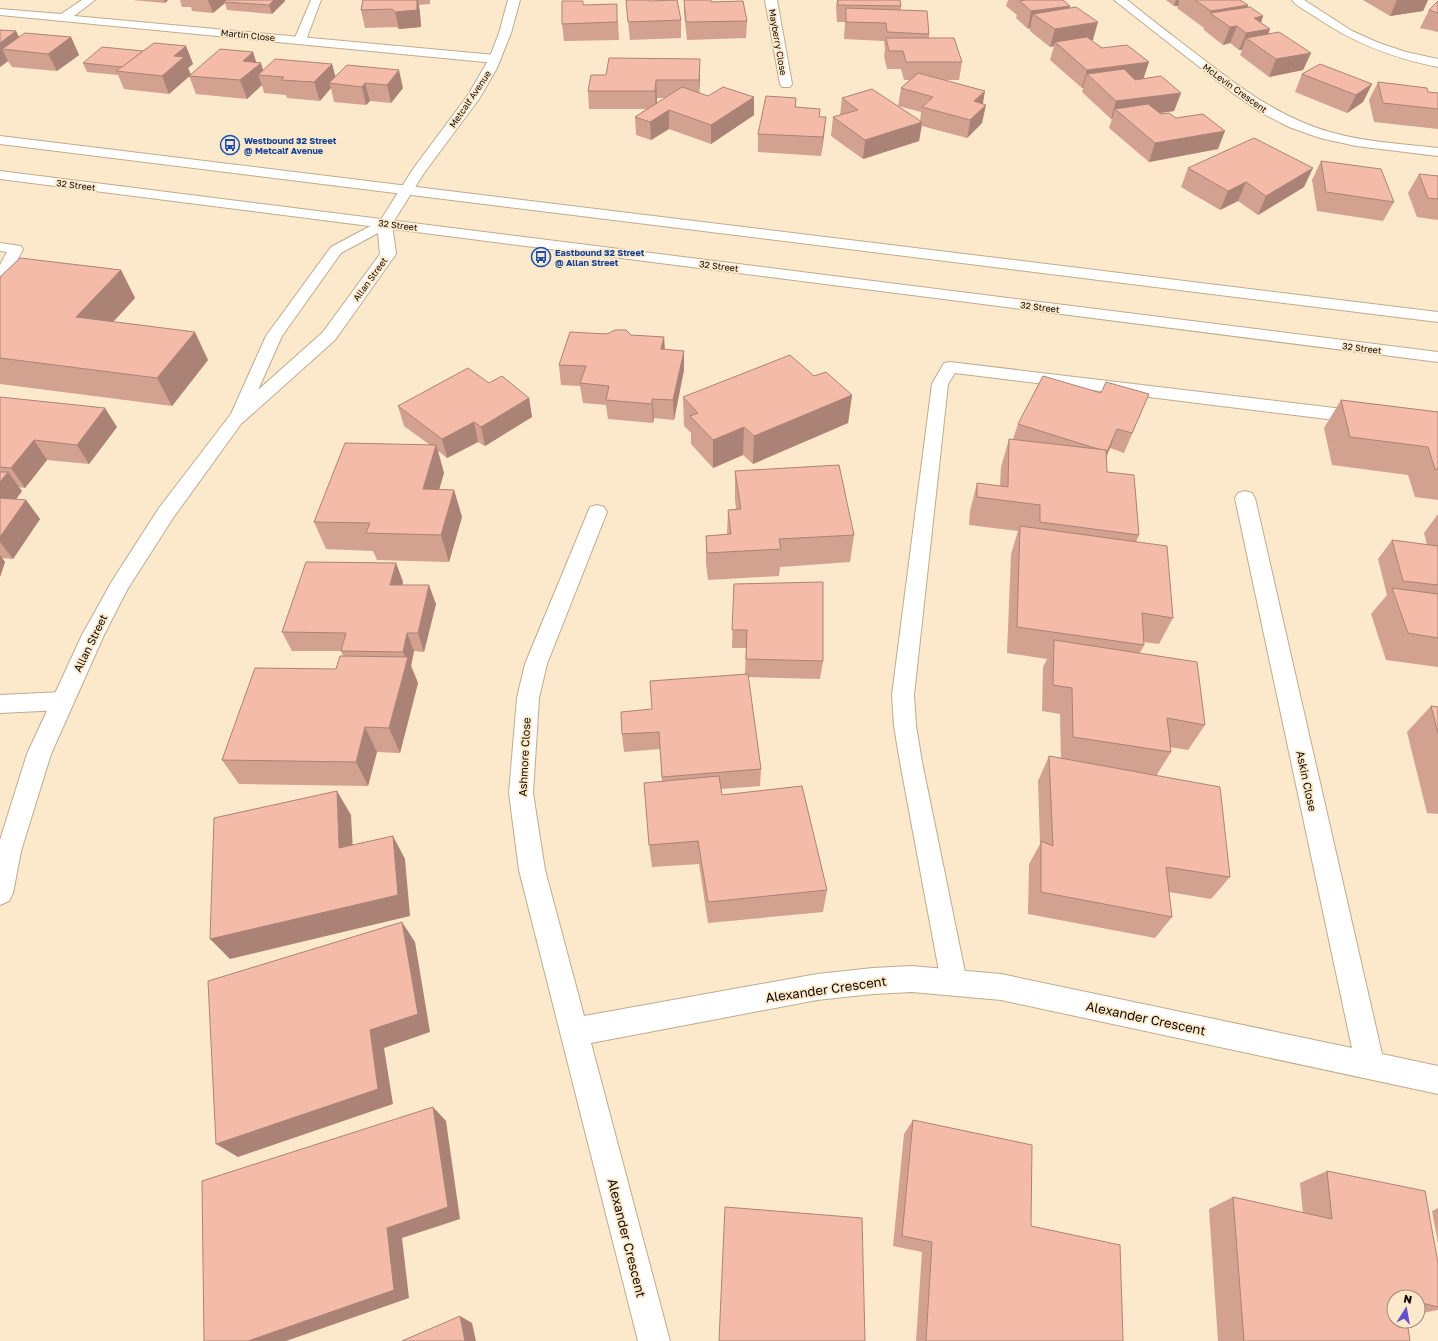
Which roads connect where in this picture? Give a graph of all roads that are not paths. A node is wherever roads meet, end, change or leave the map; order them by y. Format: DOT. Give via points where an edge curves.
graph roads {
  1 [pos="89,0"];
  2 [pos="316,0"];
  3 [pos="514,0"];
  4 [pos="771,0"];
  5 [pos="1120,0"];
  6 [pos="1298,0"];
  7 [pos="0,12"];
  8 [pos="65,18"];
  9 [pos="300,40"];
  10 [pos="495,59"];
  11 [pos="1438,63"];
  12 [pos="786,84"];
  13 [pos="0,140"];
  14 [pos="1438,152"];
  15 [pos="0,175"];
  16 [pos="407,189"];
  17 [pos="385,224"];
  18 [pos="0,247"];
  19 [pos="0,279"];
  20 [pos="1438,317"];
  21 [pos="1438,357"];
  22 [pos="1375,419"];
  23 [pos="235,420"];
  24 [pos="1245,498"];
  25 [pos="597,512"];
  26 [pos="62,701"];
  27 [pos="0,704"];
  28 [pos="0,893"];
  29 [pos="954,982"];
  30 [pos="574,1032"];
  31 [pos="1370,1064"];
  32 [pos="1438,1080"];
  33 [pos="654,1341"];
  1 -- 8 [label="street"];
  2 -- 9 [label="lane"];
  3 -- 10 [label="street, Metcalf Avenue"];
  4 -- 12 [label="street, Mayberry Close"];
  5 -- 14 [label="street, McLevin Crescent" via="1240,93 1278,117 1335,138"];
  6 -- 11 [label="lane" via="1366,42 1402,55"];
  7 -- 8 [label="street, Martin Close"];
  8 -- 9 [label="street, Martin Close"];
  9 -- 10 [label="street, Martin Close"];
  10 -- 16 [label="street, Metcalf Avenue" via="474,96"];
  13 -- 16 [label="street"];
  15 -- 17 [label="street, 32 Street"];
  16 -- 17 [label="street, Metcalf Avenue"];
  16 -- 20 [label="street"];
  17 -- 21 [label="street, 32 Street"];
  17 -- 23 [label="street, Allan Street" via="336,250 274,336"];
  17 -- 23 [label="street, Allan Street" via="388,254 329,336"];
  18 -- 19 [label="lane" via="16,249"];
  22 -- 29 [label="lane" via="950,367 940,384 903,695 911,762"];
  23 -- 26 [label="street, Allan Street" via="143,547 93,635"];
  24 -- 31 [label="street, Askin Close"];
  25 -- 30 [label="street, Ashmore Close" via="536,664 528,698 521,793 532,870"];
  26 -- 27 [label="street"];
  26 -- 28 [label="street, Allan Street" via="39,754 26,793"];
  29 -- 30 [label="street, Alexander Crescent" via="873,980 817,987"];
  29 -- 31 [label="street, Alexander Crescent" via="1001,987"];
  30 -- 33 [label="street, Alexander Crescent"];
  31 -- 32 [label="street, Alexander Crescent"];
}
